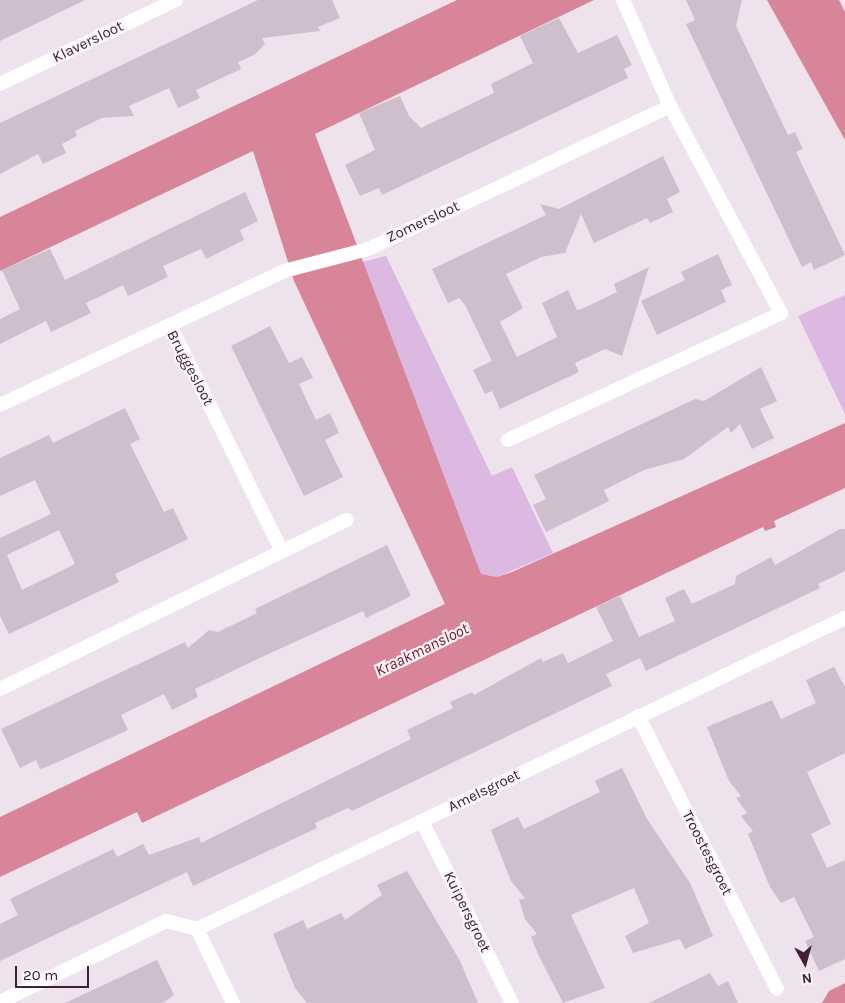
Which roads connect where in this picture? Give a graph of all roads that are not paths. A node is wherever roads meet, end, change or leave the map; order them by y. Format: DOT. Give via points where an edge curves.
graph roads {
  1 [pos="176,0"];
  2 [pos="623,1"];
  3 [pos="0,84"];
  4 [pos="670,106"];
  5 [pos="170,324"];
  6 [pos="0,405"];
  7 [pos="508,440"];
  8 [pos="347,520"];
  9 [pos="281,550"];
  10 [pos="845,618"];
  11 [pos="0,689"];
  12 [pos="638,716"];
  13 [pos="422,821"];
  14 [pos="197,929"];
  15 [pos="777,989"];
  16 [pos="0,1002"];
  17 [pos="233,1003"];
  18 [pos="512,1003"];
  1 -- 3 [label="street, Klaversloot"];
  2 -- 4 [label="street"];
  4 -- 5 [label="street, Zomersloot" via="368,249 284,271"];
  4 -- 7 [label="street" via="780,313"];
  5 -- 6 [label="street, Bruggesloot"];
  5 -- 9 [label="street, Bruggesloot"];
  8 -- 9 [label="street"];
  9 -- 11 [label="street"];
  10 -- 12 [label="street, Amelsgroet"];
  12 -- 13 [label="street, Amelsgroet"];
  12 -- 15 [label="street, Troostesgroet"];
  13 -- 14 [label="street, Amelsgroet"];
  13 -- 18 [label="street, Kuipersgroet"];
  14 -- 16 [label="street" via="166,921"];
  14 -- 17 [label="street"];
}
